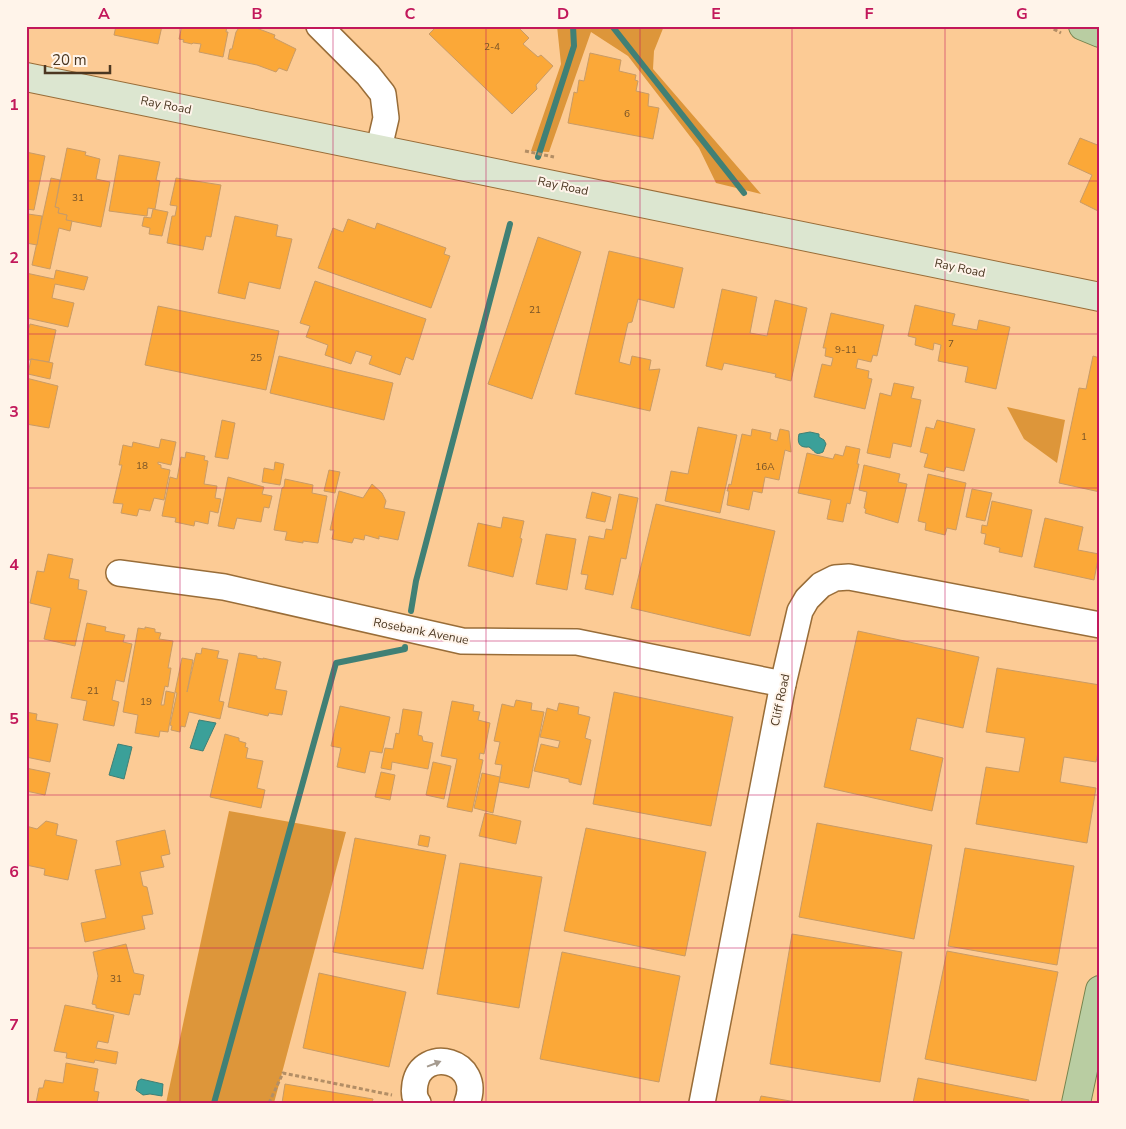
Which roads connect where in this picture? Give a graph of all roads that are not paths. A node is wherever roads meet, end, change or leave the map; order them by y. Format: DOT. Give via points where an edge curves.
graph roads {
  1 [pos="319,26"];
  2 [pos="1083,26"];
  3 [pos="1100,34"];
  4 [pos="26,77"];
  5 [pos="378,148"];
  6 [pos="1100,297"];
  7 [pos="119,573"];
  8 [pos="1100,625"];
  9 [pos="783,684"];
  10 [pos="1100,990"];
  11 [pos="416,1102"];
  12 [pos="467,1103"];
  13 [pos="702,1103"];
  14 [pos="1076,1103"];
  1 -- 5 [label="street" via="383,94 386,118"];
  2 -- 3 [label="main road"];
  4 -- 5 [label="street, Ray Road"];
  5 -- 6 [label="street, Ray Road"];
  7 -- 9 [label="street, Rosebank Avenue" via="224,587 462,641 576,642"];
  8 -- 9 [label="street, Cliff Road" via="849,577 835,578 821,585 800,611"];
  9 -- 13 [label="street, Cliff Road"];
  10 -- 14 [label="main road"];
  11 -- 12 [label="street, one-way" via="415,1087 422,1070 446,1061 462,1068 467,1076 470,1085"];
}
